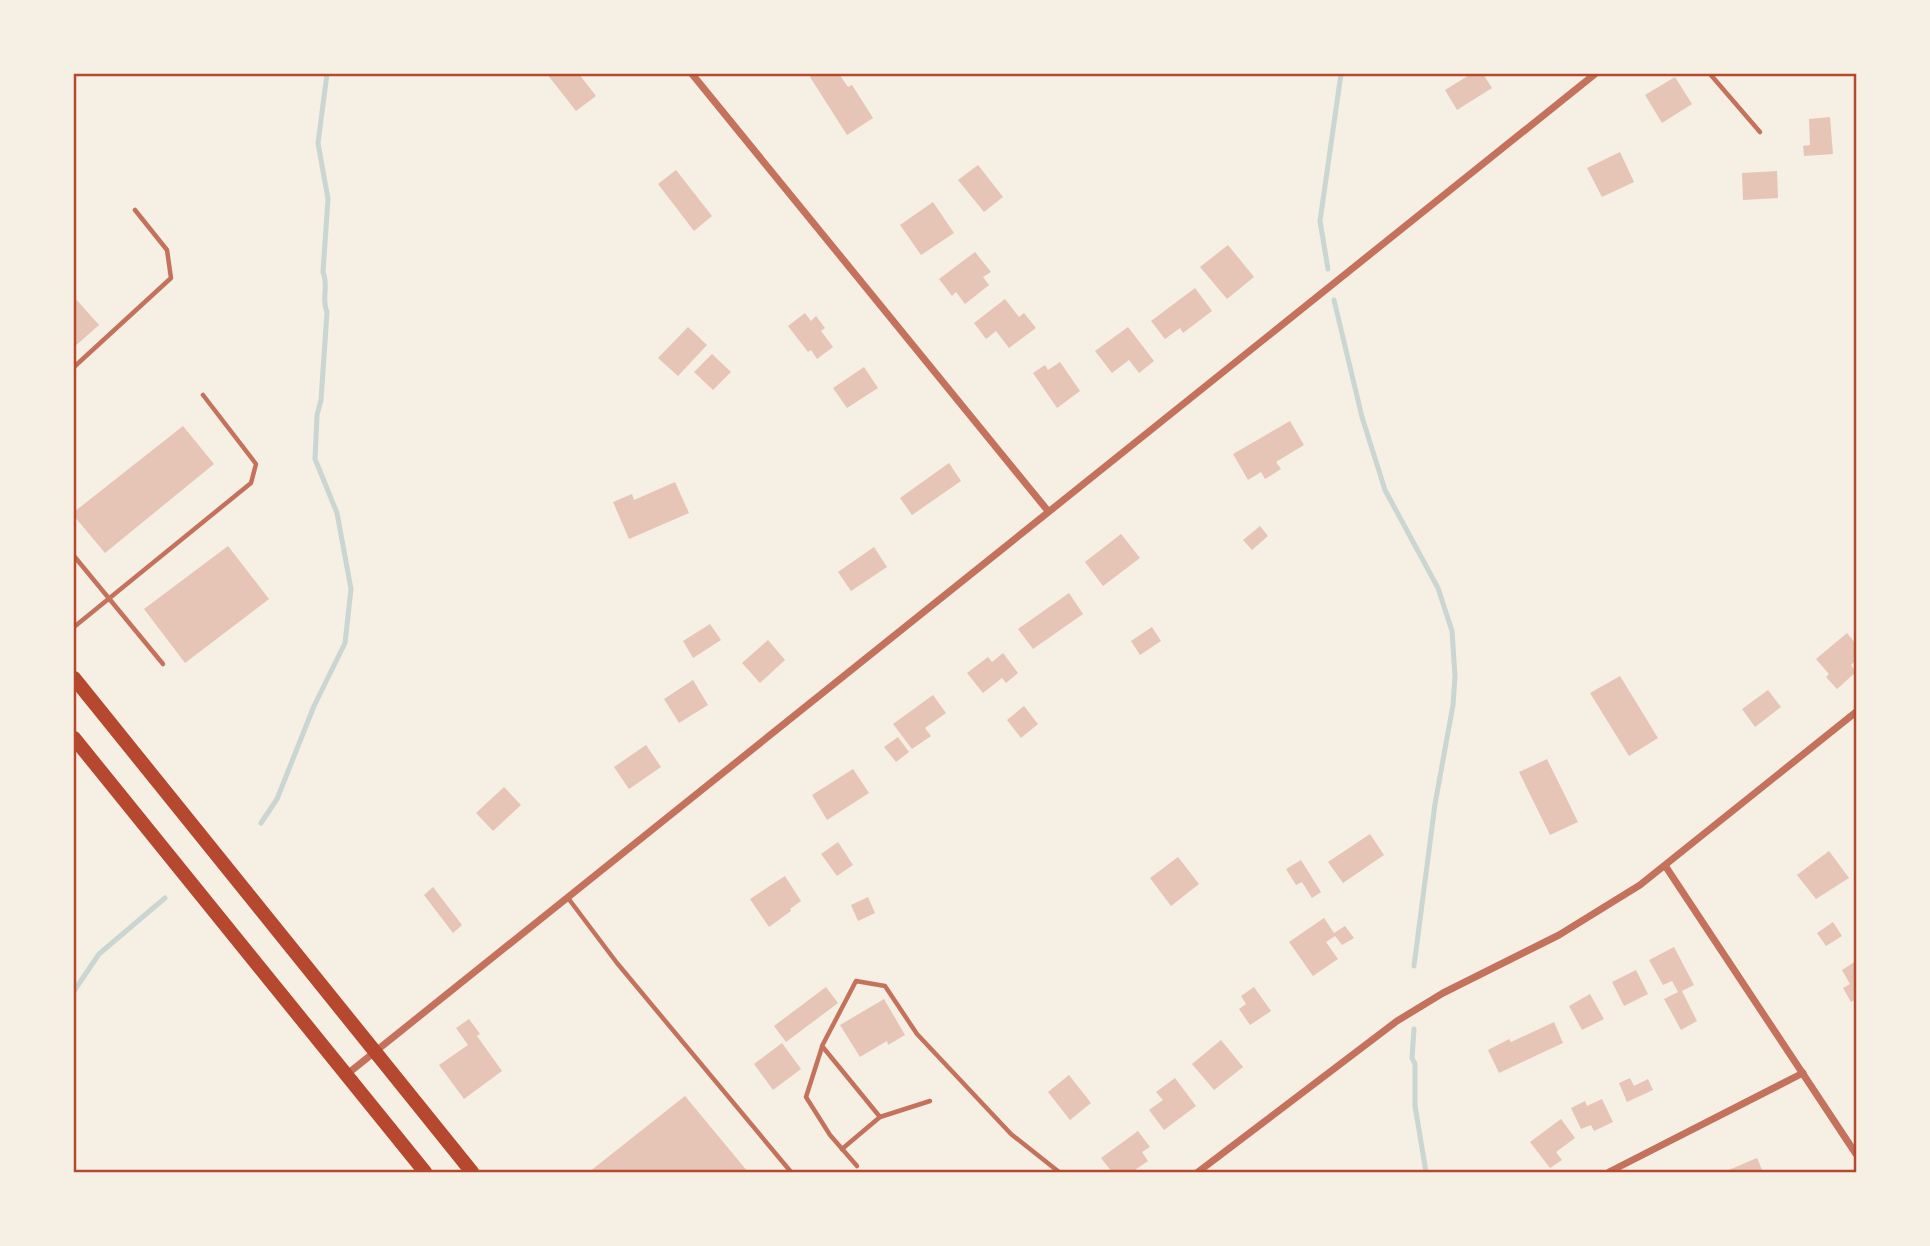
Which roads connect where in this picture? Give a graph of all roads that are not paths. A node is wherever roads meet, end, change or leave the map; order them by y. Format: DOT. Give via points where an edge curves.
graph roads {
  1 [pos="692,74"];
  2 [pos="1595,74"];
  3 [pos="1710,74"];
  4 [pos="1760,132"];
  5 [pos="135,210"];
  6 [pos="74,367"];
  7 [pos="203,395"];
  8 [pos="1048,511"];
  9 [pos="74,556"];
  10 [pos="108,598"];
  11 [pos="74,627"];
  12 [pos="163,664"];
  13 [pos="74,678"];
  14 [pos="1857,712"];
  15 [pos="74,738"];
  16 [pos="1666,867"];
  17 [pos="568,898"];
  18 [pos="822,1046"];
  19 [pos="376,1052"];
  20 [pos="1803,1073"];
  21 [pos="346,1074"];
  22 [pos="930,1101"];
  23 [pos="880,1117"];
  24 [pos="842,1149"];
  25 [pos="1857,1154"];
  26 [pos="857,1166"];
  27 [pos="425,1172"];
  28 [pos="472,1172"];
  29 [pos="790,1172"];
  30 [pos="1059,1172"];
  31 [pos="1198,1172"];
  32 [pos="1609,1172"];
  1 -- 8 [label="street"];
  2 -- 8 [label="street"];
  3 -- 4 [label="lane"];
  5 -- 6 [label="lane" via="167,250 171,278"];
  7 -- 10 [label="lane" via="256,464 251,483"];
  8 -- 17 [label="street"];
  9 -- 10 [label="lane"];
  10 -- 11 [label="lane"];
  10 -- 12 [label="lane"];
  13 -- 19 [label="highway"];
  14 -- 16 [label="street"];
  15 -- 21 [label="highway"];
  16 -- 20 [label="street"];
  16 -- 31 [label="street" via="1559,935 1396,1021"];
  17 -- 19 [label="street"];
  17 -- 29 [label="lane"];
  18 -- 23 [label="lane"];
  18 -- 24 [label="lane" via="806,1097"];
  18 -- 30 [label="lane" via="856,981 885,986 917,1034 1011,1134"];
  19 -- 21 [label="street"];
  19 -- 28 [label="highway"];
  20 -- 25 [label="street"];
  20 -- 32 [label="street"];
  21 -- 27 [label="highway"];
  22 -- 23 [label="lane"];
  23 -- 24 [label="lane"];
  24 -- 26 [label="lane"];
}
